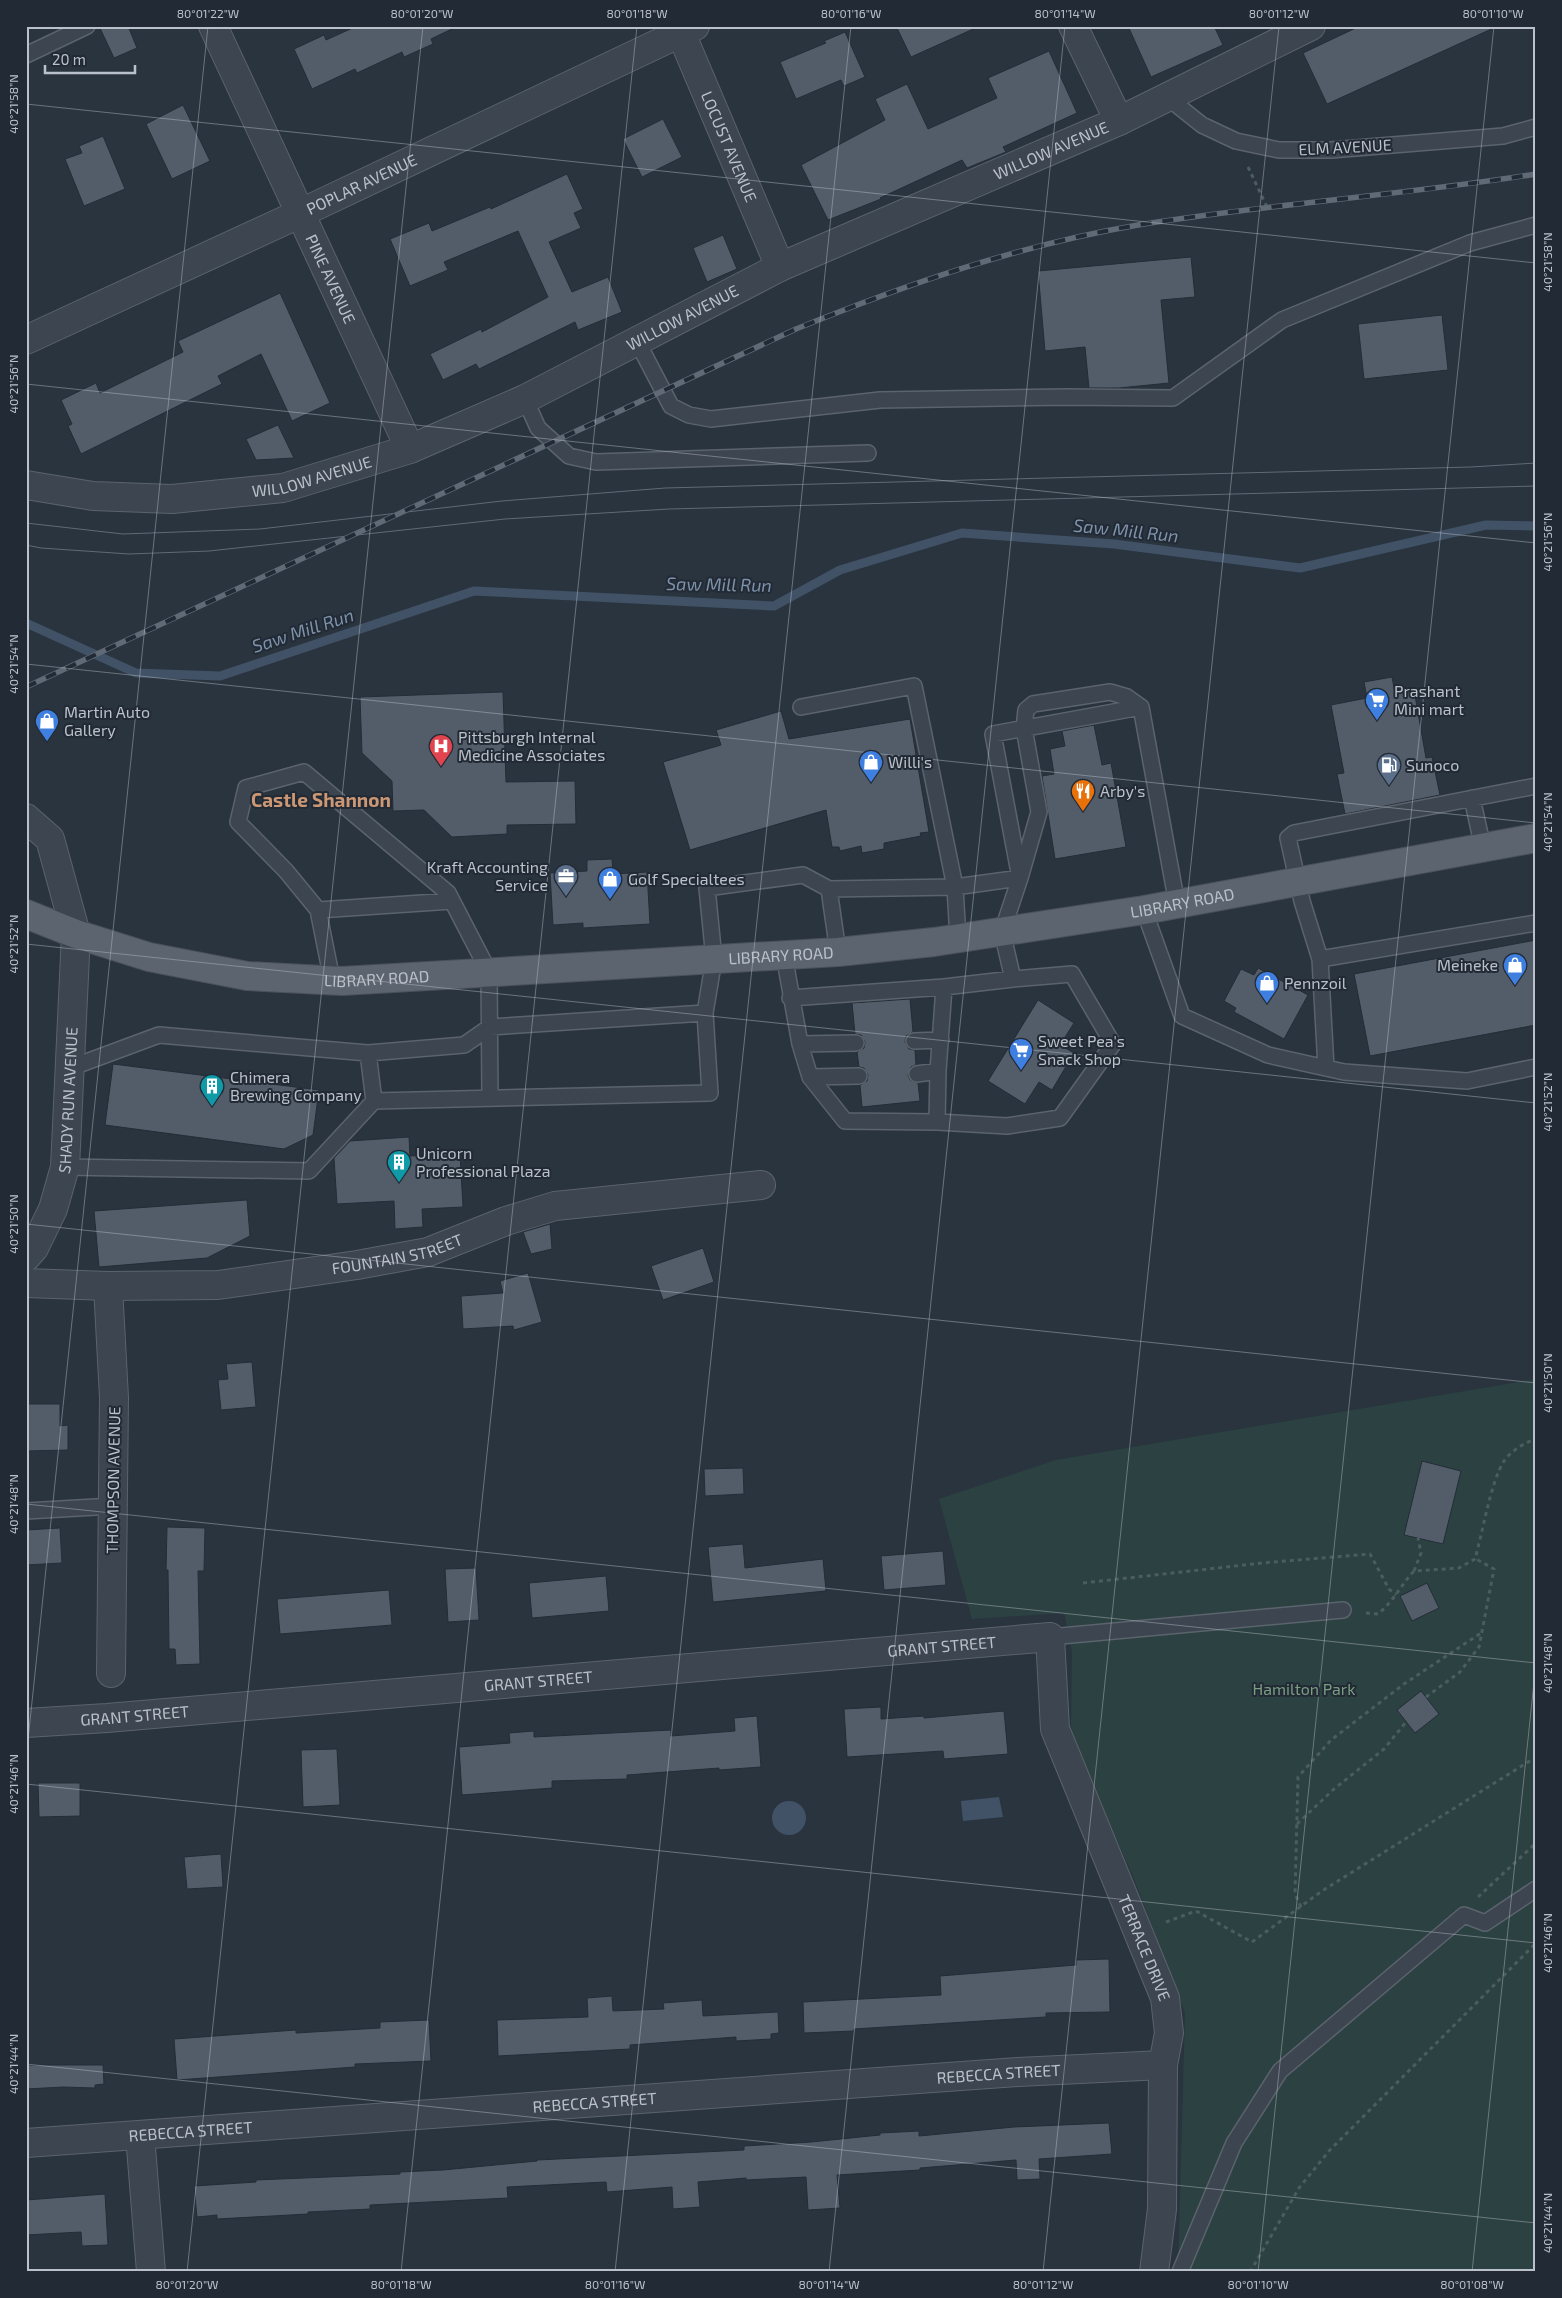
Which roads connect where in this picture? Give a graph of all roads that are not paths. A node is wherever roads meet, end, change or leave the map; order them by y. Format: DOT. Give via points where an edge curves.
graph roads {
  1 [pos="88,26"];
  2 [pos="212,26"];
  3 [pos="1073,26"];
  4 [pos="1311,26"];
  5 [pos="685,28"];
  6 [pos="26,55"];
  7 [pos="1167,97"];
  8 [pos="1119,121"];
  9 [pos="1536,126"];
  10 [pos="301,213"];
  11 [pos="1536,225"];
  12 [pos="780,267"];
  13 [pos="26,340"];
  14 [pos="637,341"];
  15 [pos="525,399"];
  16 [pos="410,449"];
  17 [pos="868,453"];
  18 [pos="26,485"];
  19 [pos="801,706"];
  20 [pos="1141,707"];
  21 [pos="1024,728"];
  22 [pos="1536,786"];
  23 [pos="1472,798"];
  24 [pos="26,818"];
  25 [pos="1536,838"];
  26 [pos="1483,848"];
  27 [pos="1020,878"];
  28 [pos="1297,882"];
  29 [pos="955,886"];
  30 [pos="829,889"];
  31 [pos="452,901"];
  32 [pos="1177,904"];
  33 [pos="318,910"];
  34 [pos="1144,910"];
  35 [pos="26,914"];
  36 [pos="1536,923"];
  37 [pos="1002,932"];
  38 [pos="76,934"];
  39 [pos="958,939"];
  40 [pos="838,952"];
  41 [pos="784,955"];
  42 [pos="714,959"];
  43 [pos="1320,959"];
  44 [pos="489,972"];
  45 [pos="1013,979"];
  46 [pos="332,980"];
  47 [pos="944,987"];
  48 [pos="790,998"];
  49 [pos="705,1014"];
  50 [pos="490,1027"];
  51 [pos="941,1040"];
  52 [pos="914,1041"];
  53 [pos="856,1042"];
  54 [pos="800,1044"];
  55 [pos="368,1053"];
  56 [pos="1536,1067"];
  57 [pos="70,1068"];
  58 [pos="1326,1068"];
  59 [pos="938,1071"];
  60 [pos="917,1074"];
  61 [pos="860,1076"];
  62 [pos="810,1077"];
  63 [pos="490,1098"];
  64 [pos="374,1101"];
  65 [pos="937,1122"];
  66 [pos="65,1167"];
  67 [pos="761,1185"];
  68 [pos="26,1257"];
  69 [pos="26,1283"];
  70 [pos="108,1286"];
  71 [pos="113,1506"];
  72 [pos="26,1511"];
  73 [pos="1343,1610"];
  74 [pos="1050,1636"];
  75 [pos="111,1673"];
  76 [pos="26,1723"];
  77 [pos="1536,1889"];
  78 [pos="1163,2065"];
  79 [pos="140,2135"];
  80 [pos="26,2144"];
  81 [pos="151,2272"];
  82 [pos="1154,2272"];
  83 [pos="1180,2272"];
  1 -- 6 [label="lane"];
  2 -- 10 [label="street, PINE AVENUE"];
  3 -- 8 [label="street"];
  4 -- 7 [label="street, WILLOW AVENUE"];
  5 -- 10 [label="street, POPLAR AVENUE"];
  5 -- 12 [label="street, LOCUST AVENUE"];
  7 -- 8 [label="street, WILLOW AVENUE"];
  7 -- 9 [label="lane, ELM AVENUE" via="1202,125 1236,141 1279,150 1331,150 1503,136"];
  8 -- 12 [label="street, WILLOW AVENUE"];
  10 -- 13 [label="street, POPLAR AVENUE"];
  10 -- 16 [label="street, PINE AVENUE"];
  11 -- 14 [label="lane" via="1470,242 1282,320 1173,398 880,400 711,419 689,415 671,406"];
  12 -- 14 [label="street, WILLOW AVENUE"];
  14 -- 15 [label="street, WILLOW AVENUE"];
  15 -- 16 [label="street, WILLOW AVENUE"];
  15 -- 17 [label="lane" via="538,428 569,456 596,462"];
  16 -- 18 [label="street, WILLOW AVENUE" via="283,488 172,499 92,496"];
  19 -- 29 [label="lane" via="914,686"];
  20 -- 21 [label="lane"];
  20 -- 21 [label="lane" via="1127,697 1110,692 1033,704 1026,710"];
  20 -- 32 [label="lane"];
  21 -- 27 [label="lane" via="1039,812"];
  21 -- 27 [label="lane" via="993,734"];
  22 -- 23 [label="lane"];
  23 -- 26 [label="lane"];
  23 -- 28 [label="lane" via="1294,833 1288,838"];
  24 -- 38 [label="street, SHADY RUN AVENUE" via="50,839"];
  25 -- 26 [label="main road, LIBRARY ROAD"];
  26 -- 28 [label="main road, LIBRARY ROAD"];
  27 -- 29 [label="lane"];
  27 -- 37 [label="lane"];
  28 -- 32 [label="main road, LIBRARY ROAD"];
  28 -- 43 [label="lane"];
  29 -- 30 [label="lane"];
  29 -- 39 [label="lane"];
  30 -- 40 [label="lane"];
  30 -- 42 [label="lane" via="803,875 707,888"];
  31 -- 33 [label="lane"];
  31 -- 33 [label="lane" via="448,893 304,772 246,788 238,822 286,871"];
  31 -- 44 [label="lane"];
  32 -- 34 [label="main road, LIBRARY ROAD"];
  33 -- 46 [label="lane"];
  34 -- 37 [label="main road, LIBRARY ROAD"];
  34 -- 58 [label="lane" via="1182,1016 1268,1054"];
  35 -- 38 [label="main road, LIBRARY ROAD"];
  36 -- 43 [label="lane"];
  37 -- 39 [label="main road, LIBRARY ROAD"];
  37 -- 45 [label="lane"];
  38 -- 46 [label="main road, LIBRARY ROAD" via="149,957 247,976"];
  38 -- 57 [label="street, SHADY RUN AVENUE"];
  39 -- 40 [label="main road, LIBRARY ROAD"];
  40 -- 41 [label="main road, LIBRARY ROAD"];
  41 -- 42 [label="main road, LIBRARY ROAD"];
  41 -- 48 [label="lane"];
  42 -- 44 [label="main road, LIBRARY ROAD"];
  42 -- 49 [label="lane"];
  43 -- 58 [label="lane"];
  44 -- 46 [label="main road, LIBRARY ROAD"];
  44 -- 50 [label="lane"];
  45 -- 47 [label="lane"];
  45 -- 65 [label="lane" via="1072,974 1113,1044 1060,1118 1007,1126"];
  47 -- 48 [label="lane"];
  47 -- 51 [label="lane"];
  48 -- 54 [label="lane"];
  49 -- 50 [label="lane"];
  49 -- 63 [label="lane" via="710,1093"];
  50 -- 55 [label="lane" via="464,1045"];
  50 -- 63 [label="lane"];
  51 -- 52 [label="lane"];
  51 -- 59 [label="lane"];
  53 -- 54 [label="lane"];
  54 -- 62 [label="lane"];
  55 -- 57 [label="lane" via="159,1035"];
  55 -- 64 [label="lane"];
  56 -- 58 [label="lane" via="1466,1081"];
  57 -- 66 [label="street, SHADY RUN AVENUE"];
  59 -- 60 [label="lane"];
  59 -- 65 [label="lane"];
  61 -- 62 [label="lane"];
  62 -- 65 [label="lane" via="846,1120"];
  63 -- 64 [label="lane"];
  64 -- 66 [label="lane" via="309,1170"];
  66 -- 68 [label="street, SHADY RUN AVENUE" via="53,1209 34,1248"];
  67 -- 70 [label="street, FOUNTAIN STREET" via="555,1206 428,1252 357,1265 218,1285"];
  69 -- 70 [label="street, FOUNTAIN STREET"];
  70 -- 71 [label="street, THOMPSON AVENUE" via="114,1398"];
  71 -- 72 [label="lane"];
  71 -- 75 [label="street, THOMPSON AVENUE"];
  73 -- 74 [label="lane"];
  74 -- 76 [label="street, GRANT STREET"];
  74 -- 78 [label="street, TERRACE DRIVE" via="1055,1729 1165,1998 1169,2033"];
  77 -- 83 [label="lane" via="1485,1923 1464,1916 1280,2071 1234,2143"];
  78 -- 79 [label="street, REBECCA STREET" via="1018,2072"];
  78 -- 82 [label="street, TERRACE DRIVE" via="1162,2209"];
  79 -- 80 [label="street, REBECCA STREET"];
  79 -- 81 [label="street"];
}
